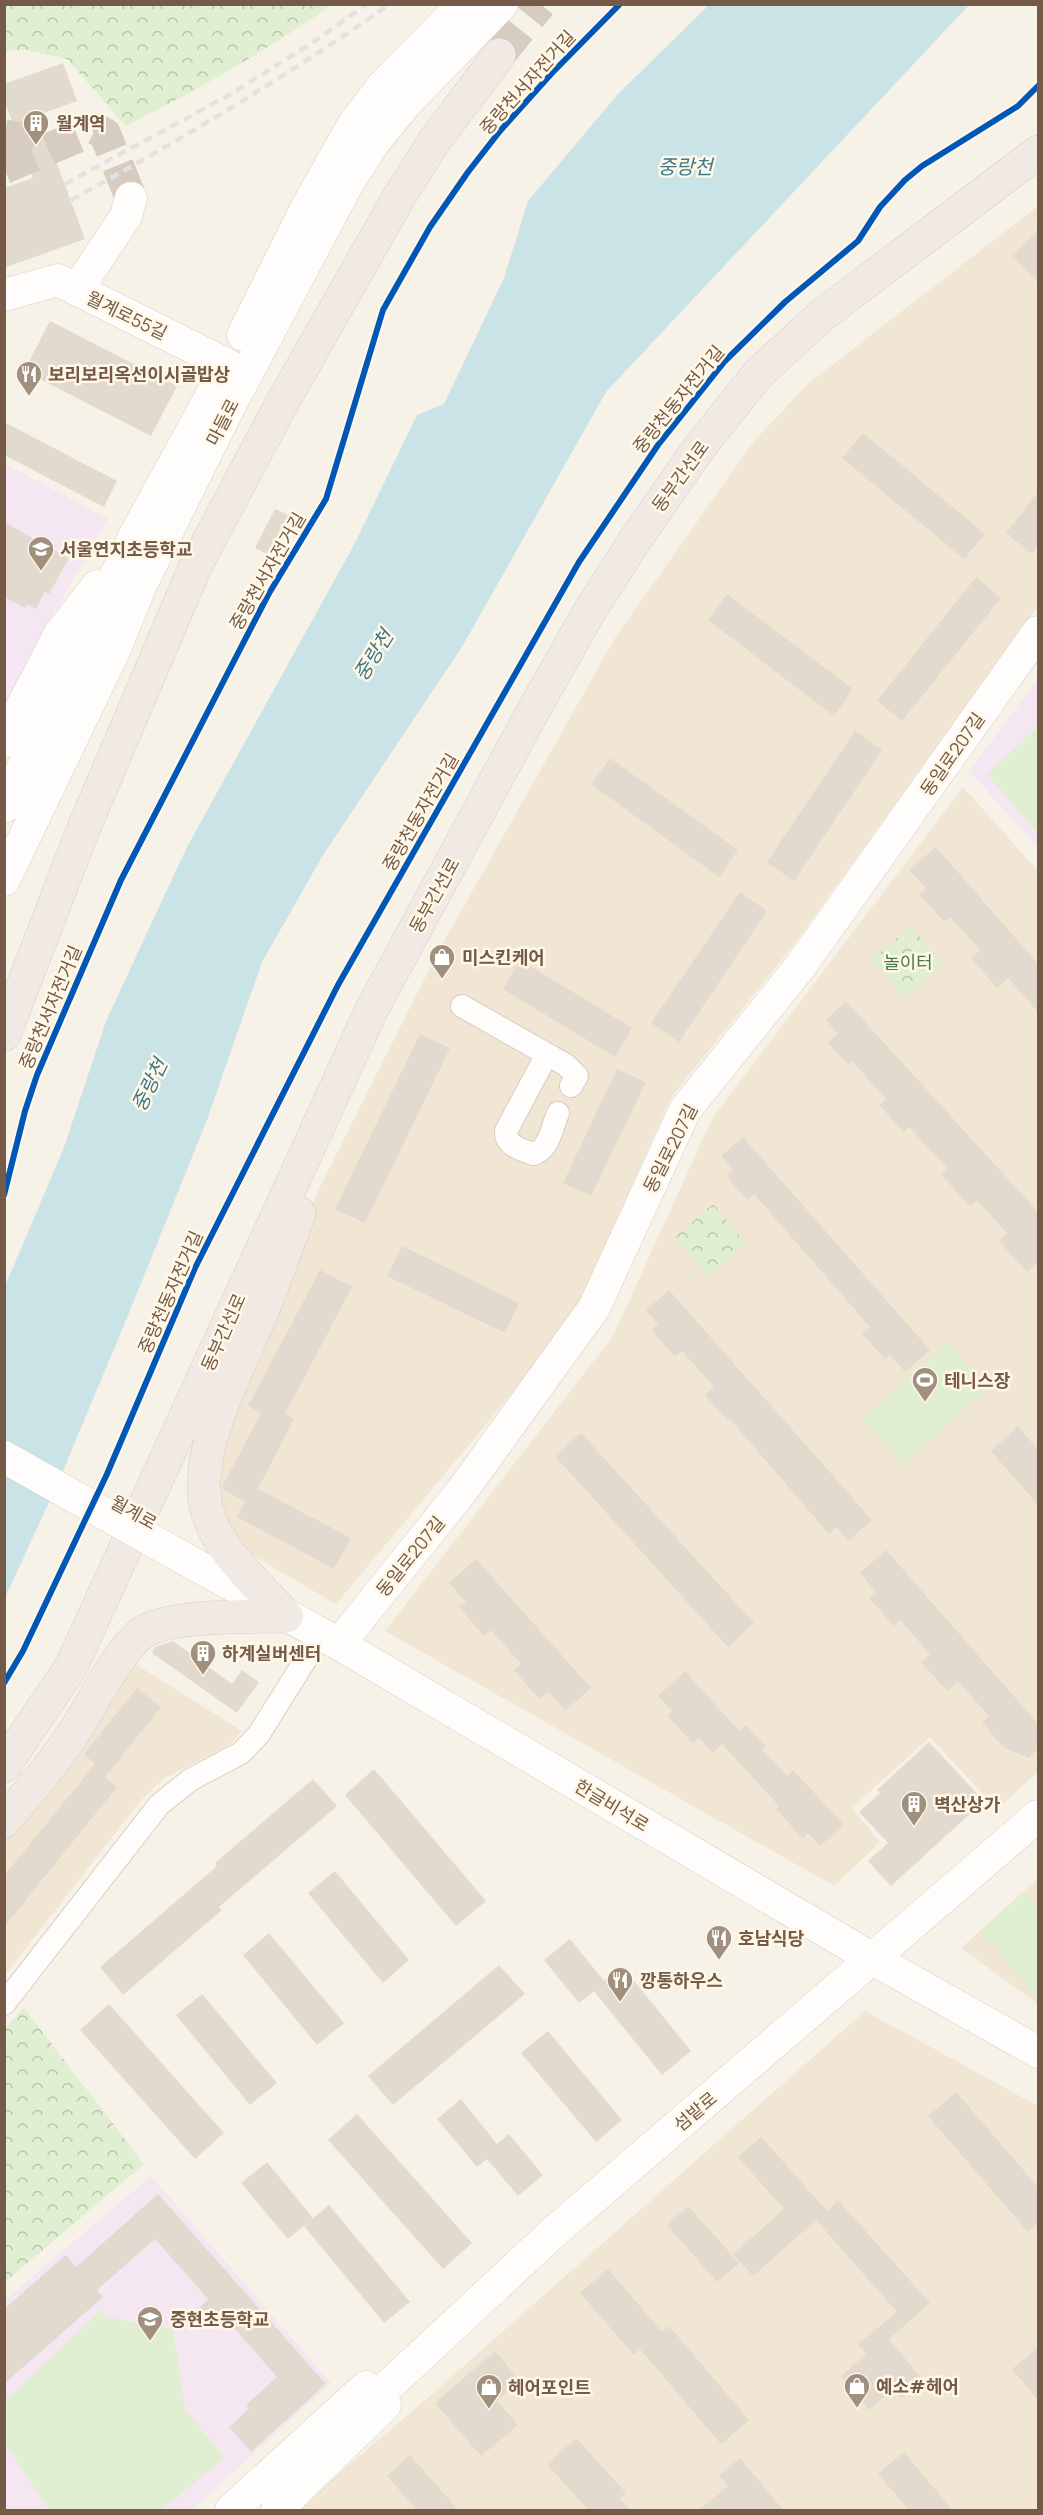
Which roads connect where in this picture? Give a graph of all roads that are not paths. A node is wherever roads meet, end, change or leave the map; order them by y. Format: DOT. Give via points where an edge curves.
graph roads {
  1 [pos="462,4"];
  2 [pos="502,4"];
  3 [pos="500,55"];
  4 [pos="1038,152"];
  5 [pos="131,198"];
  6 [pos="77,290"];
  7 [pos="4,295"];
  8 [pos="237,369"];
  9 [pos="135,535"];
  10 [pos="1038,632"];
  11 [pos="4,742"];
  12 [pos="4,807"];
  13 [pos="83,830"];
  14 [pos="4,880"];
  15 [pos="4,979"];
  16 [pos="462,1006"];
  17 [pos="372,1009"];
  18 [pos="4,1035"];
  19 [pos="546,1056"];
  20 [pos="571,1086"];
  21 [pos="558,1113"];
  22 [pos="4,1457"];
  23 [pos="185,1559"];
  24 [pos="286,1616"];
  25 [pos="330,1640"];
  26 [pos="4,1766"];
  27 [pos="1038,1816"];
  28 [pos="4,1821"];
  29 [pos="873,1959"];
  30 [pos="4,2004"];
  31 [pos="1038,2052"];
  32 [pos="555,2231"];
  33 [pos="358,2414"];
  34 [pos="231,2511"];
  35 [pos="277,2511"];
  1 -- 8 [label="main road, 마들로" via="382,87 352,125 308,205"];
  2 -- 8 [label="main road, 마들로" via="435,71 372,145"];
  3 -- 13 [label="highway" via="435,140 399,197 280,405 196,565"];
  4 -- 17 [label="highway, 동부간선로" via="821,316 758,374 699,448 588,614"];
  5 -- 6 [label="main road" via="126,216"];
  6 -- 7 [label="main road, 월계로55길" via="58,280"];
  6 -- 8 [label="main road, 월계로55길"];
  8 -- 9 [label="main road, 마들로"];
  8 -- 14 [label="main road, 마들로" via="114,651"];
  9 -- 11 [label="main road" via="59,635"];
  9 -- 12 [label="main road, 마들로"];
  10 -- 25 [label="main road, 동일로207길" via="799,968 685,1110 594,1308 461,1492"];
  13 -- 15 [label="highway"];
  13 -- 18 [label="highway"];
  16 -- 19 [label="street"];
  17 -- 24 [label="highway" via="350,1088 216,1423 203,1474 206,1508 220,1541"];
  17 -- 26 [label="highway, 동부간선로" via="71,1667"];
  19 -- 20 [label="street" via="577,1073"];
  19 -- 21 [label="street" via="506,1131 506,1138 525,1151 539,1153"];
  22 -- 23 [label="main road, 월계로, bridge"];
  23 -- 24 [label="main road, 한글비석로"];
  24 -- 25 [label="main road, 한글비석로"];
  24 -- 28 [label="highway" via="189,1621 142,1633 124,1653 40,1780"];
  25 -- 29 [label="main road, 한글비석로"];
  25 -- 30 [label="street" via="260,1734 241,1753 190,1780 159,1805"];
  27 -- 29 [label="main road, 섬밭로"];
  29 -- 31 [label="main road, 한글비석로"];
  29 -- 32 [label="main road, 섬밭로"];
  32 -- 33 [label="main road, 섬밭로"];
  32 -- 34 [label="main road" via="524,2242"];
  32 -- 35 [label="main road" via="548,2257 396,2394"];
}
